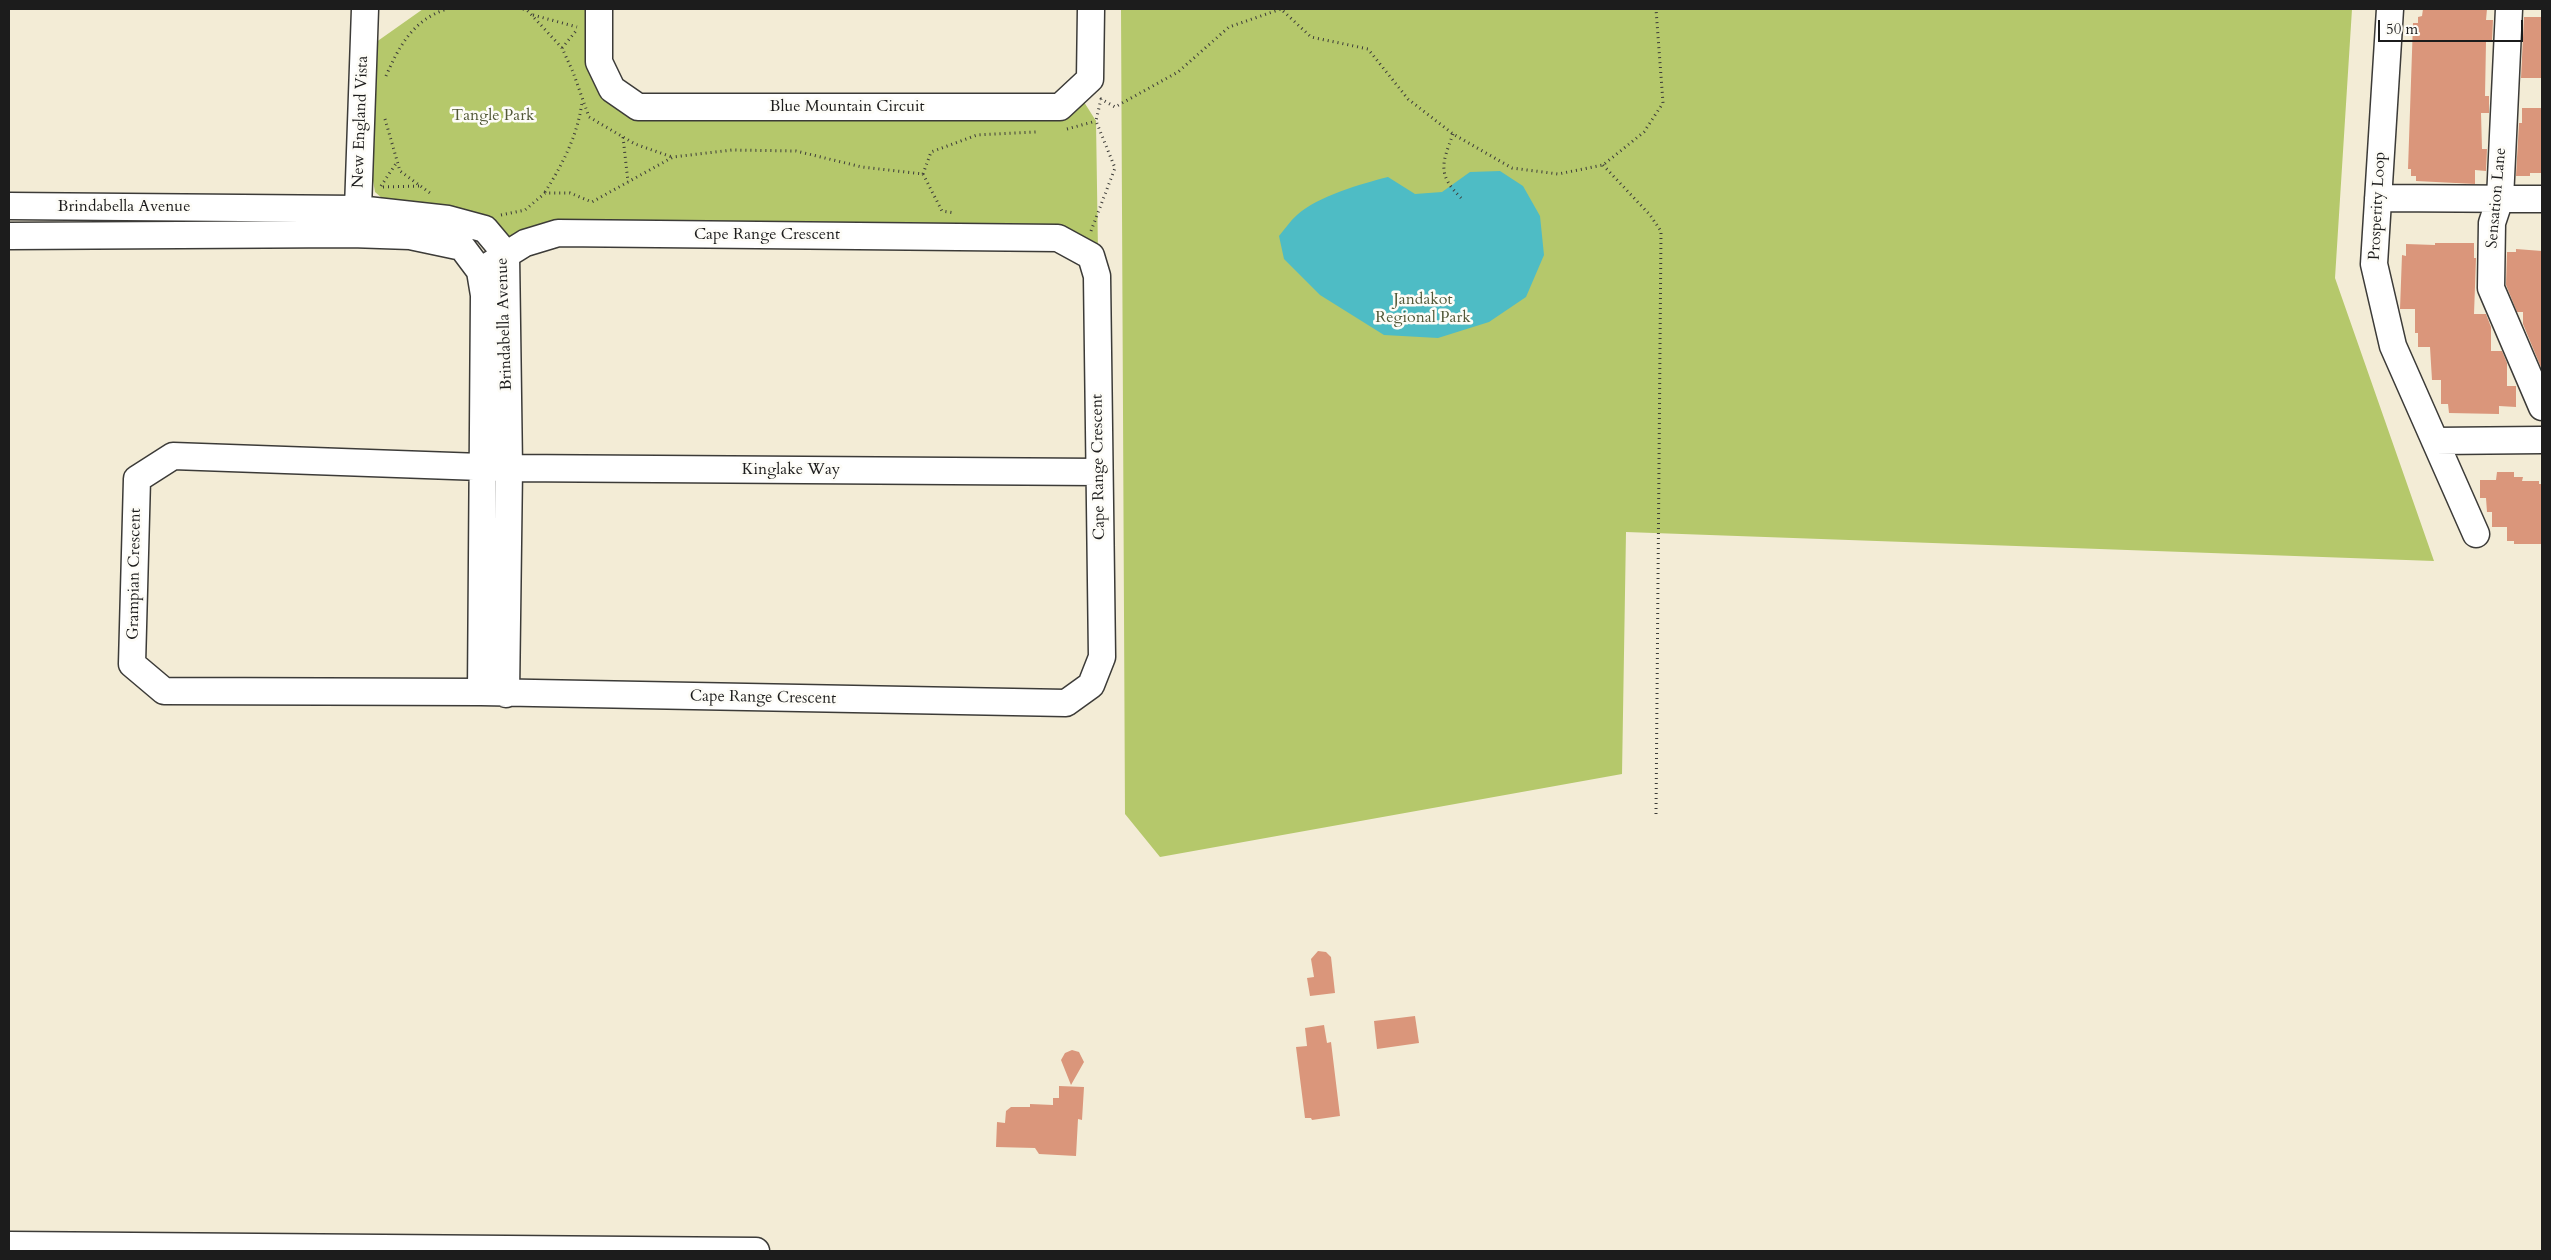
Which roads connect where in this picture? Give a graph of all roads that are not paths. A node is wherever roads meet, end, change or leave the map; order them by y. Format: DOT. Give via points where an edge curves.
graph roads {
  1 [pos="365,9"];
  2 [pos="599,9"];
  3 [pos="1091,9"];
  4 [pos="2390,9"];
  5 [pos="2510,9"];
  6 [pos="2378,198"];
  7 [pos="2500,198"];
  8 [pos="2542,199"];
  9 [pos="9,206"];
  10 [pos="358,208"];
  11 [pos="351,234"];
  12 [pos="9,236"];
  13 [pos="506,254"];
  14 [pos="480,271"];
  15 [pos="2542,407"];
  16 [pos="2542,440"];
  17 [pos="2435,441"];
  18 [pos="482,465"];
  19 [pos="509,468"];
  20 [pos="1099,472"];
  21 [pos="2476,534"];
  22 [pos="494,693"];
  23 [pos="9,1244"];
  24 [pos="756,1251"];
  1 -- 10 [label="street, New England Vista"];
  2 -- 3 [label="street, Blue Mountain Circuit" via="599,62 612,89 638,107 1060,107 1090,80"];
  4 -- 6 [label="street, Prosperity Loop"];
  5 -- 7 [label="street, Sensation Lane"];
  6 -- 7 [label="street"];
  6 -- 17 [label="street, Prosperity Loop" via="2374,264 2393,346"];
  7 -- 8 [label="street"];
  7 -- 15 [label="street, Sensation Lane" via="2492,223 2491,288"];
  9 -- 10 [label="street, Brindabella Avenue"];
  10 -- 11 [label="street, New England Vista"];
  10 -- 13 [label="street, Brindabella Avenue" via="448,219 485,229"];
  11 -- 12 [label="street, Brindabella Avenue"];
  11 -- 14 [label="street, Brindabella Avenue" via="410,236 462,246"];
  13 -- 14 [label="street, Cape Range Crescent"];
  13 -- 19 [label="street, Brindabella Avenue"];
  13 -- 20 [label="street, Cape Range Crescent" via="525,243 558,233 1058,238 1091,256 1097,276"];
  14 -- 18 [label="street, Brindabella Avenue" via="484,295"];
  16 -- 17 [label="street"];
  17 -- 21 [label="street, Prosperity Loop"];
  18 -- 19 [label="street, Kinglake Way"];
  18 -- 22 [label="street, Brindabella Avenue"];
  18 -- 22 [label="street, Grampian Crescent" via="173,456 137,479 132,664 164,691"];
  19 -- 20 [label="street, Kinglake Way"];
  19 -- 22 [label="street, Brindabella Avenue"];
  20 -- 22 [label="street, Cape Range Crescent" via="1102,657 1091,685 1066,704"];
  23 -- 24 [label="street"];
}
